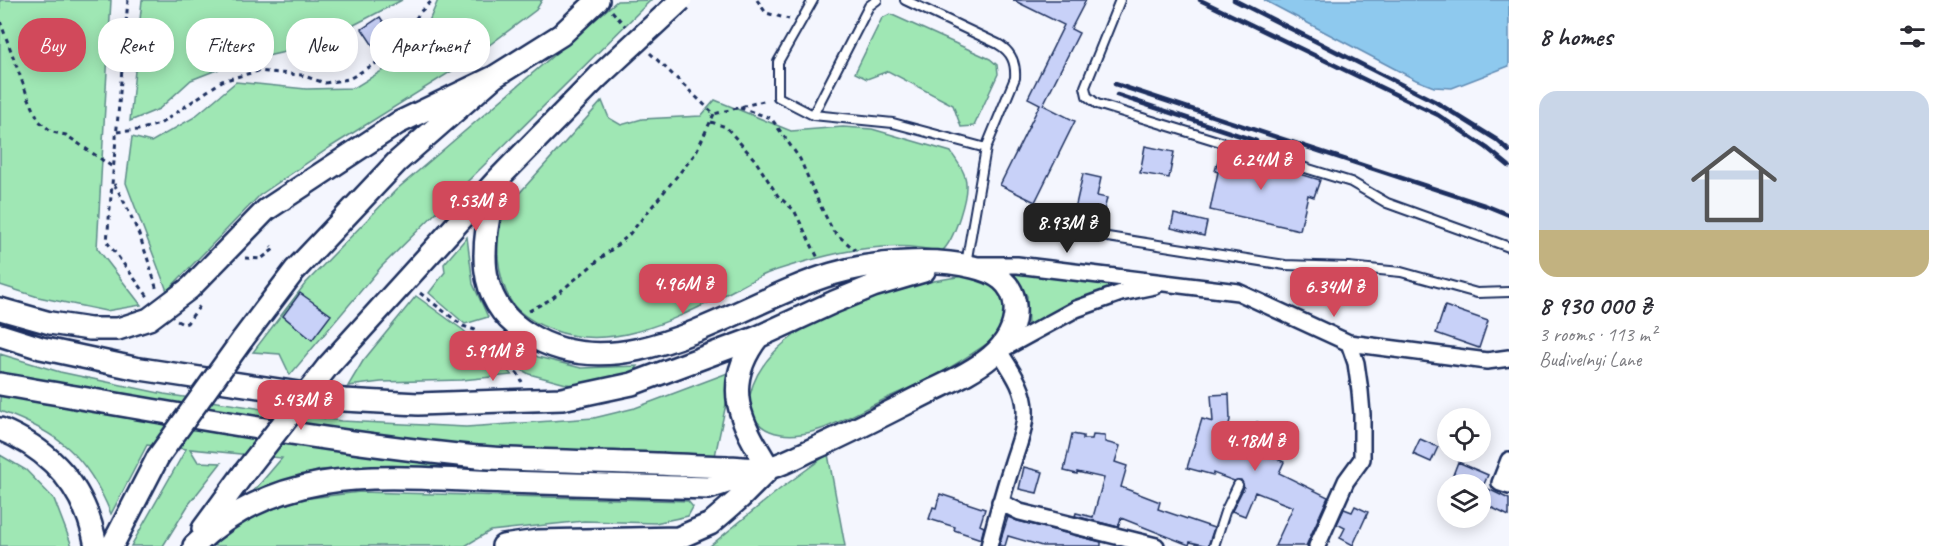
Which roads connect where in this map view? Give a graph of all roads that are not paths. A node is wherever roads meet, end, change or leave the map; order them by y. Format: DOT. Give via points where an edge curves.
graph roads {
  1 [pos="681,0"];
  2 [pos="813,0"];
  3 [pos="877,0"];
  4 [pos="905,0"];
  5 [pos="1120,0"];
  6 [pos="603,4"];
  7 [pos="494,77"];
  8 [pos="813,115"];
  9 [pos="986,148"];
  10 [pos="496,182"];
  11 [pos="1057,229"];
  12 [pos="1509,247"];
  13 [pos="966,265"];
  14 [pos="1166,283"];
  15 [pos="1509,292"];
  16 [pos="0,309"];
  17 [pos="0,335"];
  18 [pos="758,337"];
  19 [pos="1349,343"];
  20 [pos="999,351"];
  21 [pos="1509,358"];
  22 [pos="0,384"];
  23 [pos="0,429"];
  24 [pos="1509,460"];
  25 [pos="770,468"];
  26 [pos="1505,484"];
  27 [pos="1238,485"];
  28 [pos="1000,502"];
  29 [pos="96,546"];
  30 [pos="112,546"];
  31 [pos="192,546"];
  32 [pos="503,546"];
  33 [pos="989,546"];
  34 [pos="1155,546"];
  35 [pos="1214,546"];
  36 [pos="1317,546"];
  1 -- 10 [label="main road, bridge" via="599,76"];
  2 -- 8 [label="lane" via="778,62 778,97"];
  3 -- 8 [label="lane" via="869,6"];
  4 -- 9 [label="lane" via="998,44 1012,57 1015,78"];
  5 -- 12 [label="lane" via="1085,87 1087,96 1097,104 1351,182 1387,204"];
  6 -- 7 [label="main road"];
  7 -- 16 [label="main road" via="398,123 266,210 190,288 149,319 118,329 90,329"];
  7 -- 30 [label="main road, bridge" via="389,170 294,270 158,458"];
  8 -- 9 [label="lane" via="893,123"];
  9 -- 13 [label="lane"];
  10 -- 13 [label="main road" via="484,246 489,289 506,318 517,328 566,350 595,353 662,344 828,275 859,267 918,262"];
  10 -- 31 [label="main road, bridge" via="328,366"];
  11 -- 15 [label="lane" via="1286,265 1401,272 1477,293"];
  13 -- 14 [label="street" via="1017,265"];
  13 -- 18 [label="main road" via="911,274 873,286"];
  13 -- 20 [label="main road" via="991,272 1007,283 1015,300 1010,333"];
  14 -- 19 [label="street" via="1238,292"];
  14 -- 20 [label="street" via="1076,309"];
  17 -- 18 [label="main road" via="134,368 344,400 418,404 562,399 632,384"];
  18 -- 25 [label="main road" via="741,365 739,410 748,434"];
  19 -- 21 [label="street" via="1487,361"];
  19 -- 36 [label="street" via="1360,391 1362,459 1346,481"];
  20 -- 25 [label="main road" via="945,384"];
  20 -- 28 [label="street" via="1014,374 1026,411"];
  22 -- 25 [label="main road" via="321,437 480,457"];
  23 -- 29 [label="main road" via="51,460 78,491"];
  24 -- 26 [label="street"];
  25 -- 31 [label="main road" via="710,488 418,479 316,483 262,499 222,522"];
  25 -- 32 [label="main road" via="710,524 678,537"];
  27 -- 35 [label="lane"];
  28 -- 33 [label="street"];
  28 -- 34 [label="street" via="1020,512"];
}
